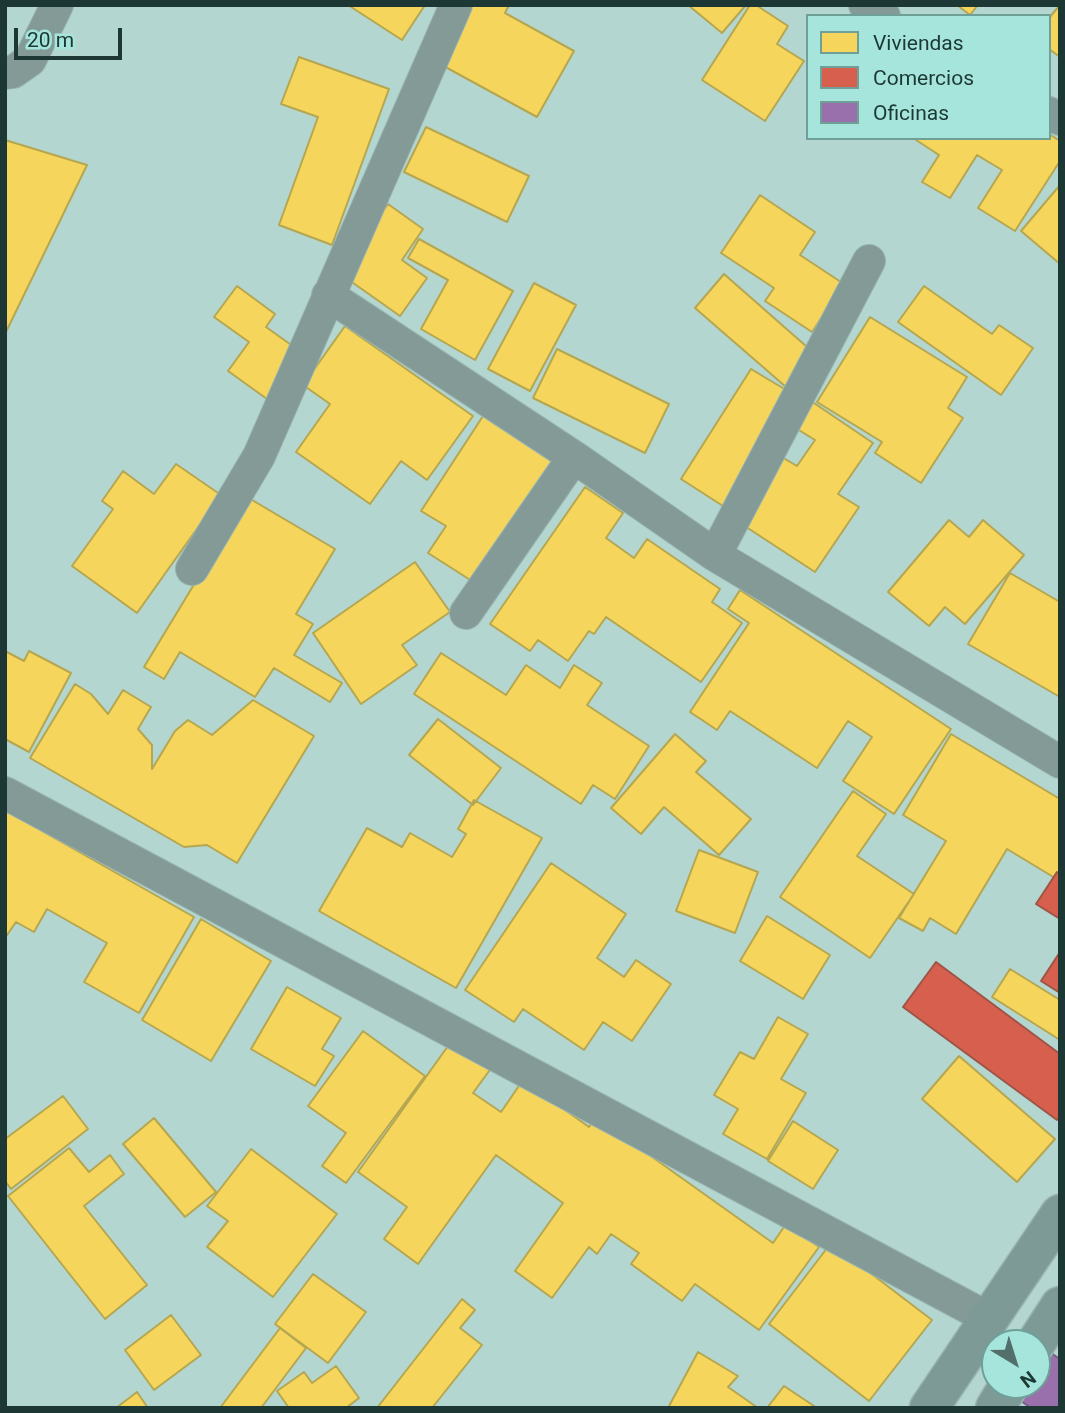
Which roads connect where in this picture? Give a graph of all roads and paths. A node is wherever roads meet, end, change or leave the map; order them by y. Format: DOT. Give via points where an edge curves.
graph roads {
  1 [pos="57,5"];
  2 [pos="456,5"];
  3 [pos="865,5"];
  4 [pos="881,14"];
  5 [pos="5,73"];
  6 [pos="869,261"];
  7 [pos="328,295"];
  8 [pos="574,457"];
  9 [pos="715,555"];
  10 [pos="192,569"];
  11 [pos="466,612"];
  12 [pos="1060,762"];
  13 [pos="5,793"];
  14 [pos="1060,1214"];
  15 [pos="988,1318"];
  16 [pos="929,1408"];
  1 -- 5 [label="street" via="30,60"];
  2 -- 7 [label="street"];
  3 -- 4 [label="street"];
  6 -- 9 [label="street"];
  7 -- 8 [label="street"];
  7 -- 10 [label="street" via="260,456"];
  8 -- 9 [label="street"];
  8 -- 11 [label="street"];
  9 -- 12 [label="street"];
  13 -- 15 [label="street"];
  14 -- 15 [label="main road"];
  15 -- 16 [label="main road"];
}
